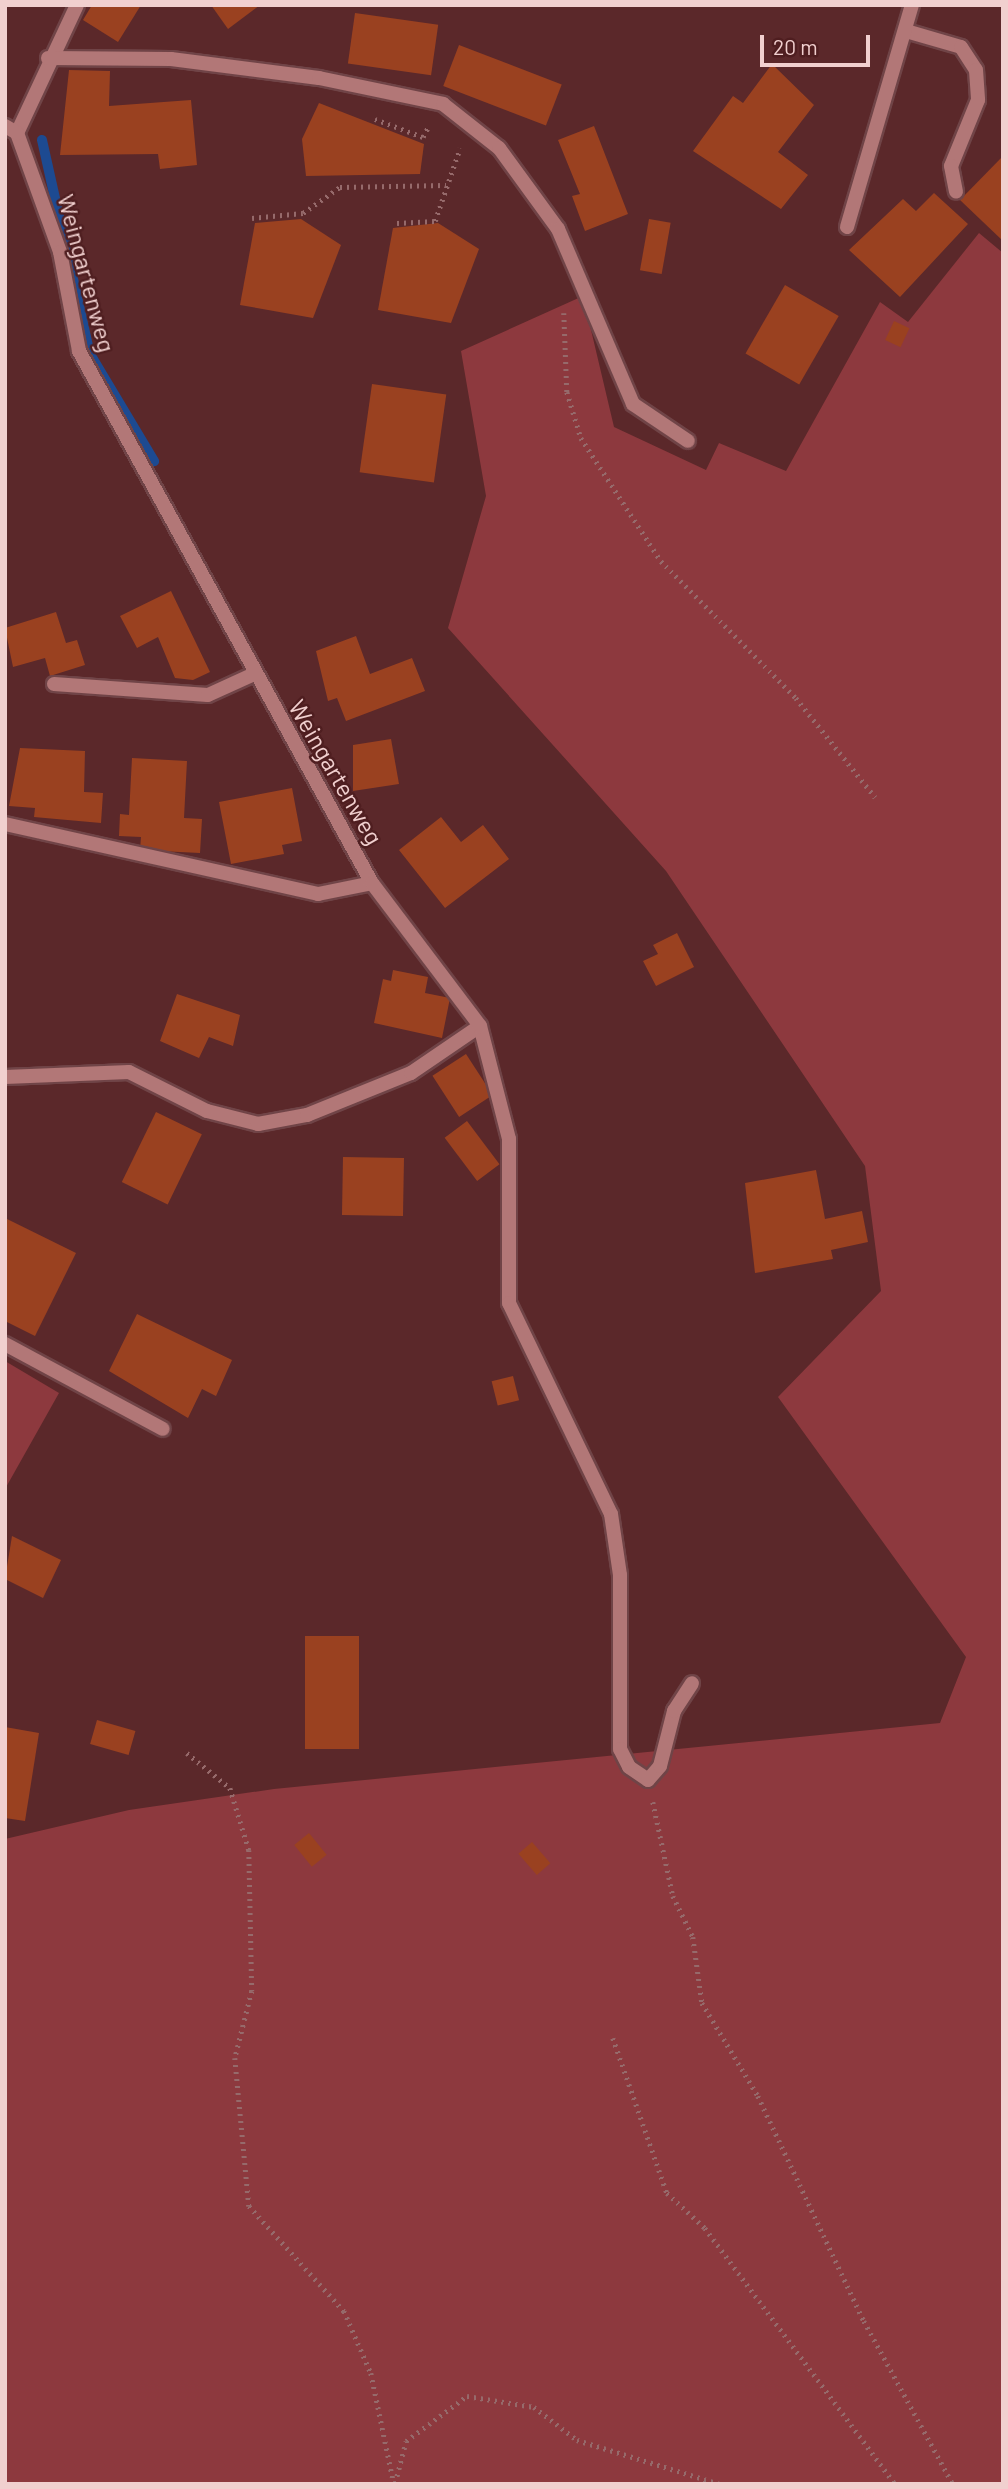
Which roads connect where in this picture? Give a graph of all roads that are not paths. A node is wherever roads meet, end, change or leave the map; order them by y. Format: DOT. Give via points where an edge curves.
graph roads {
  1 [pos="78,5"];
  2 [pos="912,5"];
  3 [pos="906,31"];
  4 [pos="48,58"];
  5 [pos="11,130"];
  6 [pos="956,192"];
  7 [pos="847,227"];
  8 [pos="688,441"];
  9 [pos="254,674"];
  10 [pos="54,684"];
  11 [pos="5,824"];
  12 [pos="372,883"];
  13 [pos="480,1026"];
  14 [pos="5,1077"];
  15 [pos="5,1345"];
  16 [pos="163,1429"];
  17 [pos="692,1683"];
  1 -- 4 [label="street, Weingartenweg"];
  2 -- 3 [label="street"];
  3 -- 6 [label="street" via="961,47 976,70 978,100 951,166"];
  3 -- 7 [label="street"];
  4 -- 5 [label="street, Weingartenweg"];
  4 -- 8 [label="street" via="172,59 319,78 443,104 499,148 558,229 633,404"];
  5 -- 9 [label="street, Weingartenweg" via="60,253 79,351"];
  9 -- 10 [label="street" via="208,695"];
  9 -- 12 [label="street, Weingartenweg"];
  11 -- 12 [label="street" via="317,894"];
  12 -- 13 [label="street, Weingartenweg"];
  13 -- 14 [label="street" via="411,1073 307,1115 258,1124 207,1111 129,1072"];
  13 -- 17 [label="street" via="509,1139 509,1303 611,1514 620,1575 620,1749 629,1767 648,1780 660,1766 674,1711"];
  15 -- 16 [label="street"];
}
